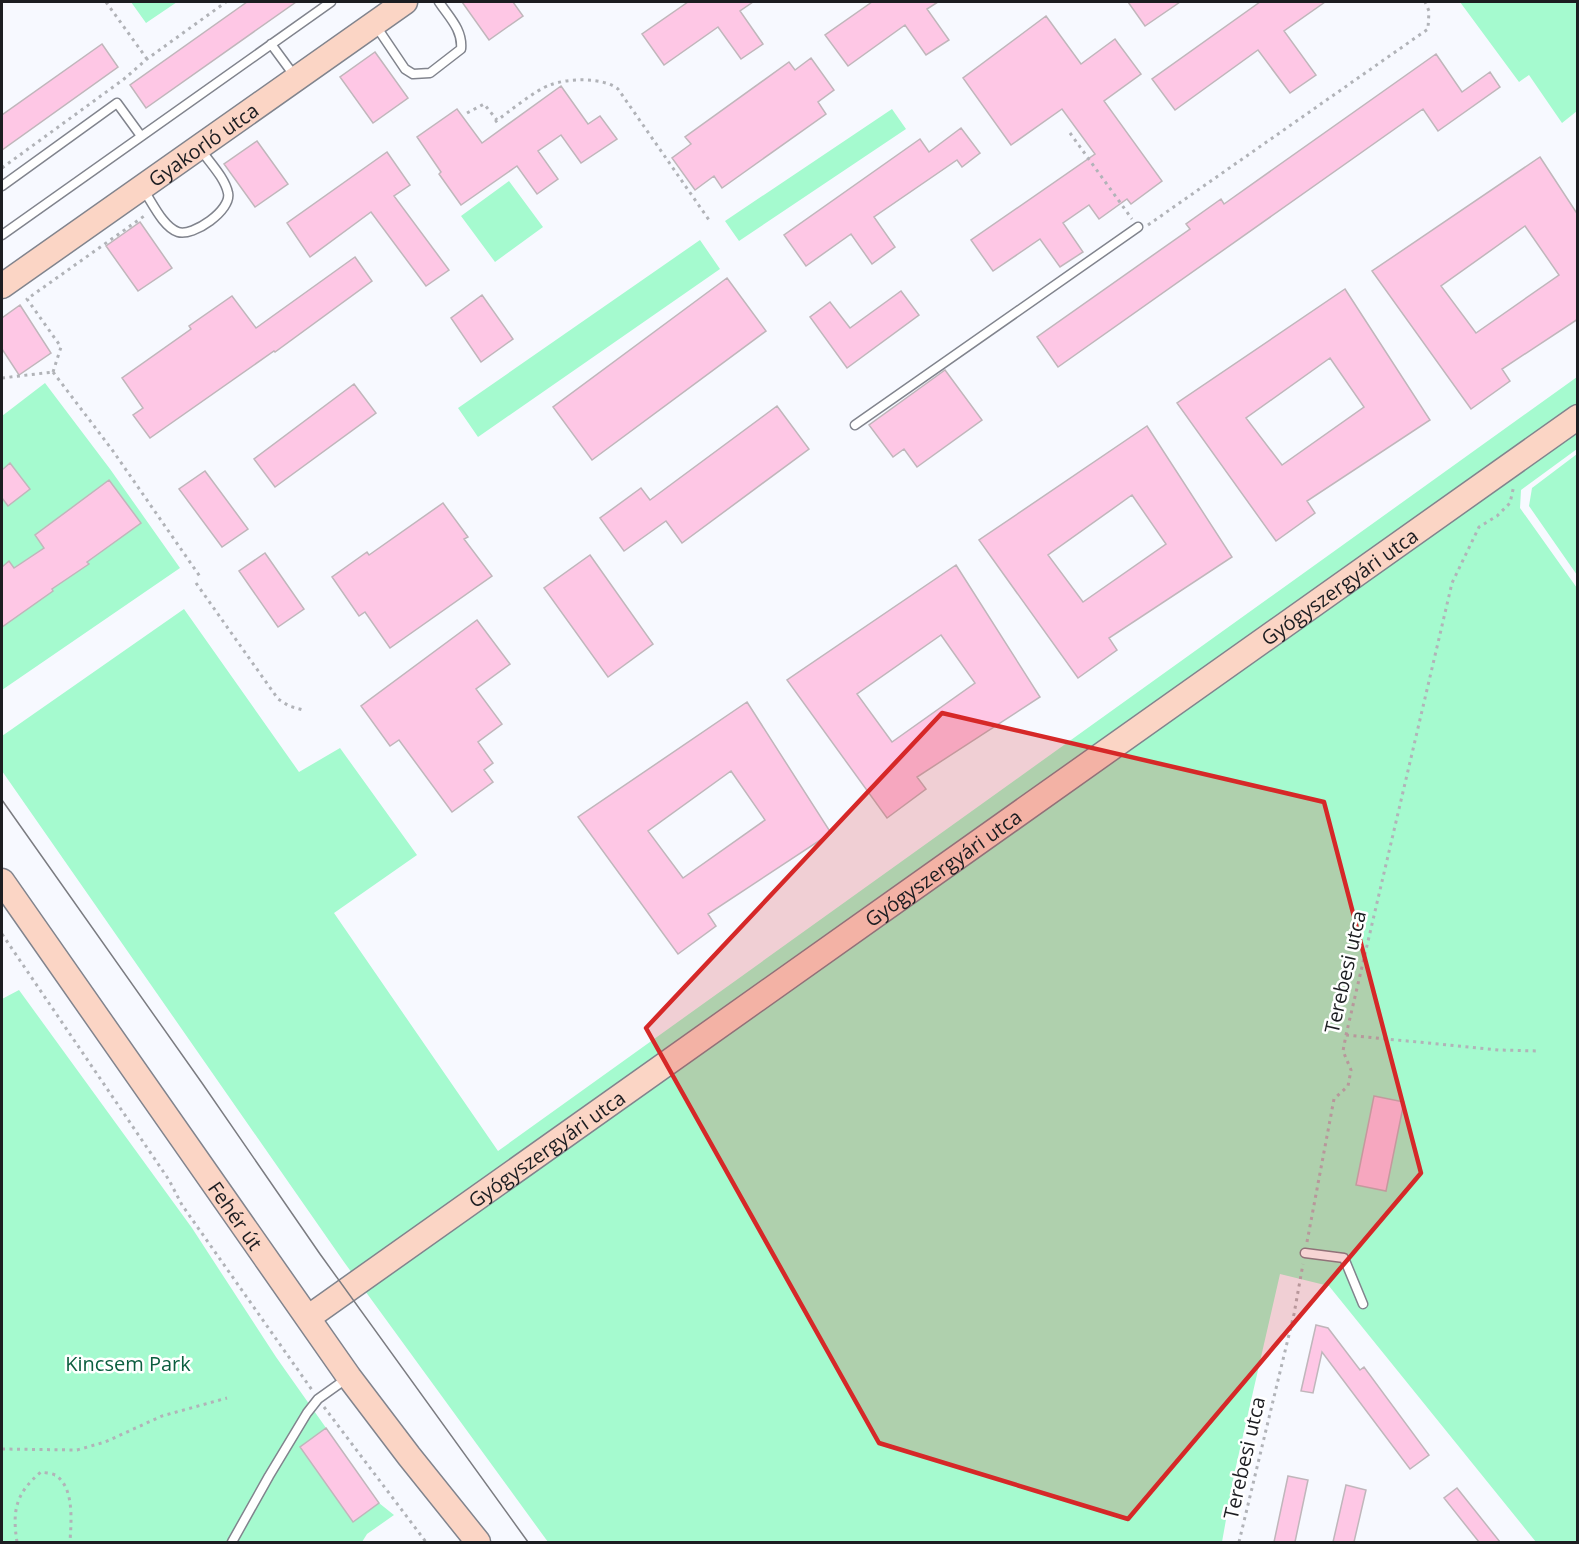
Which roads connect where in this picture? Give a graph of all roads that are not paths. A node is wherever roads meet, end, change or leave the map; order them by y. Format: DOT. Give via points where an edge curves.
graph roads {
  1 [pos="331,2"];
  2 [pos="405,2"];
  3 [pos="439,2"];
  4 [pos="374,23"];
  5 [pos="271,44"];
  6 [pos="296,78"];
  7 [pos="141,136"];
  8 [pos="199,146"];
  9 [pos="2,186"];
  10 [pos="141,187"];
  11 [pos="1138,227"];
  12 [pos="2,236"];
  13 [pos="2,286"];
  14 [pos="1578,417"];
  15 [pos="855,425"];
  16 [pos="2,881"];
  17 [pos="1305,1253"];
  18 [pos="1363,1304"];
  19 [pos="309,1317"];
  20 [pos="349,1377"];
  21 [pos="232,1542"];
  22 [pos="478,1542"];
  1 -- 5 [label="lane"];
  2 -- 4 [label="street, Gyakorló utca"];
  3 -- 4 [label="lane" via="460,32 461,49 430,73 413,74 405,69"];
  4 -- 6 [label="street, Gyakorló utca"];
  5 -- 6 [label="lane"];
  5 -- 7 [label="lane"];
  6 -- 8 [label="street, Gyakorló utca"];
  7 -- 9 [label="lane" via="117,103"];
  7 -- 12 [label="lane"];
  8 -- 10 [label="street, Gyakorló utca"];
  8 -- 10 [label="lane" via="229,196 220,213 187,234 177,232"];
  10 -- 13 [label="street, Gyakorló utca"];
  11 -- 15 [label="lane"];
  14 -- 19 [label="street, Gyógyszergyári utca"];
  16 -- 19 [label="street, Fehér út"];
  17 -- 18 [label="lane" via="1344,1258"];
  19 -- 20 [label="street, Fehér út"];
  20 -- 21 [label="lane" via="318,1399 307,1413"];
  20 -- 22 [label="street, Fehér út"];
}
